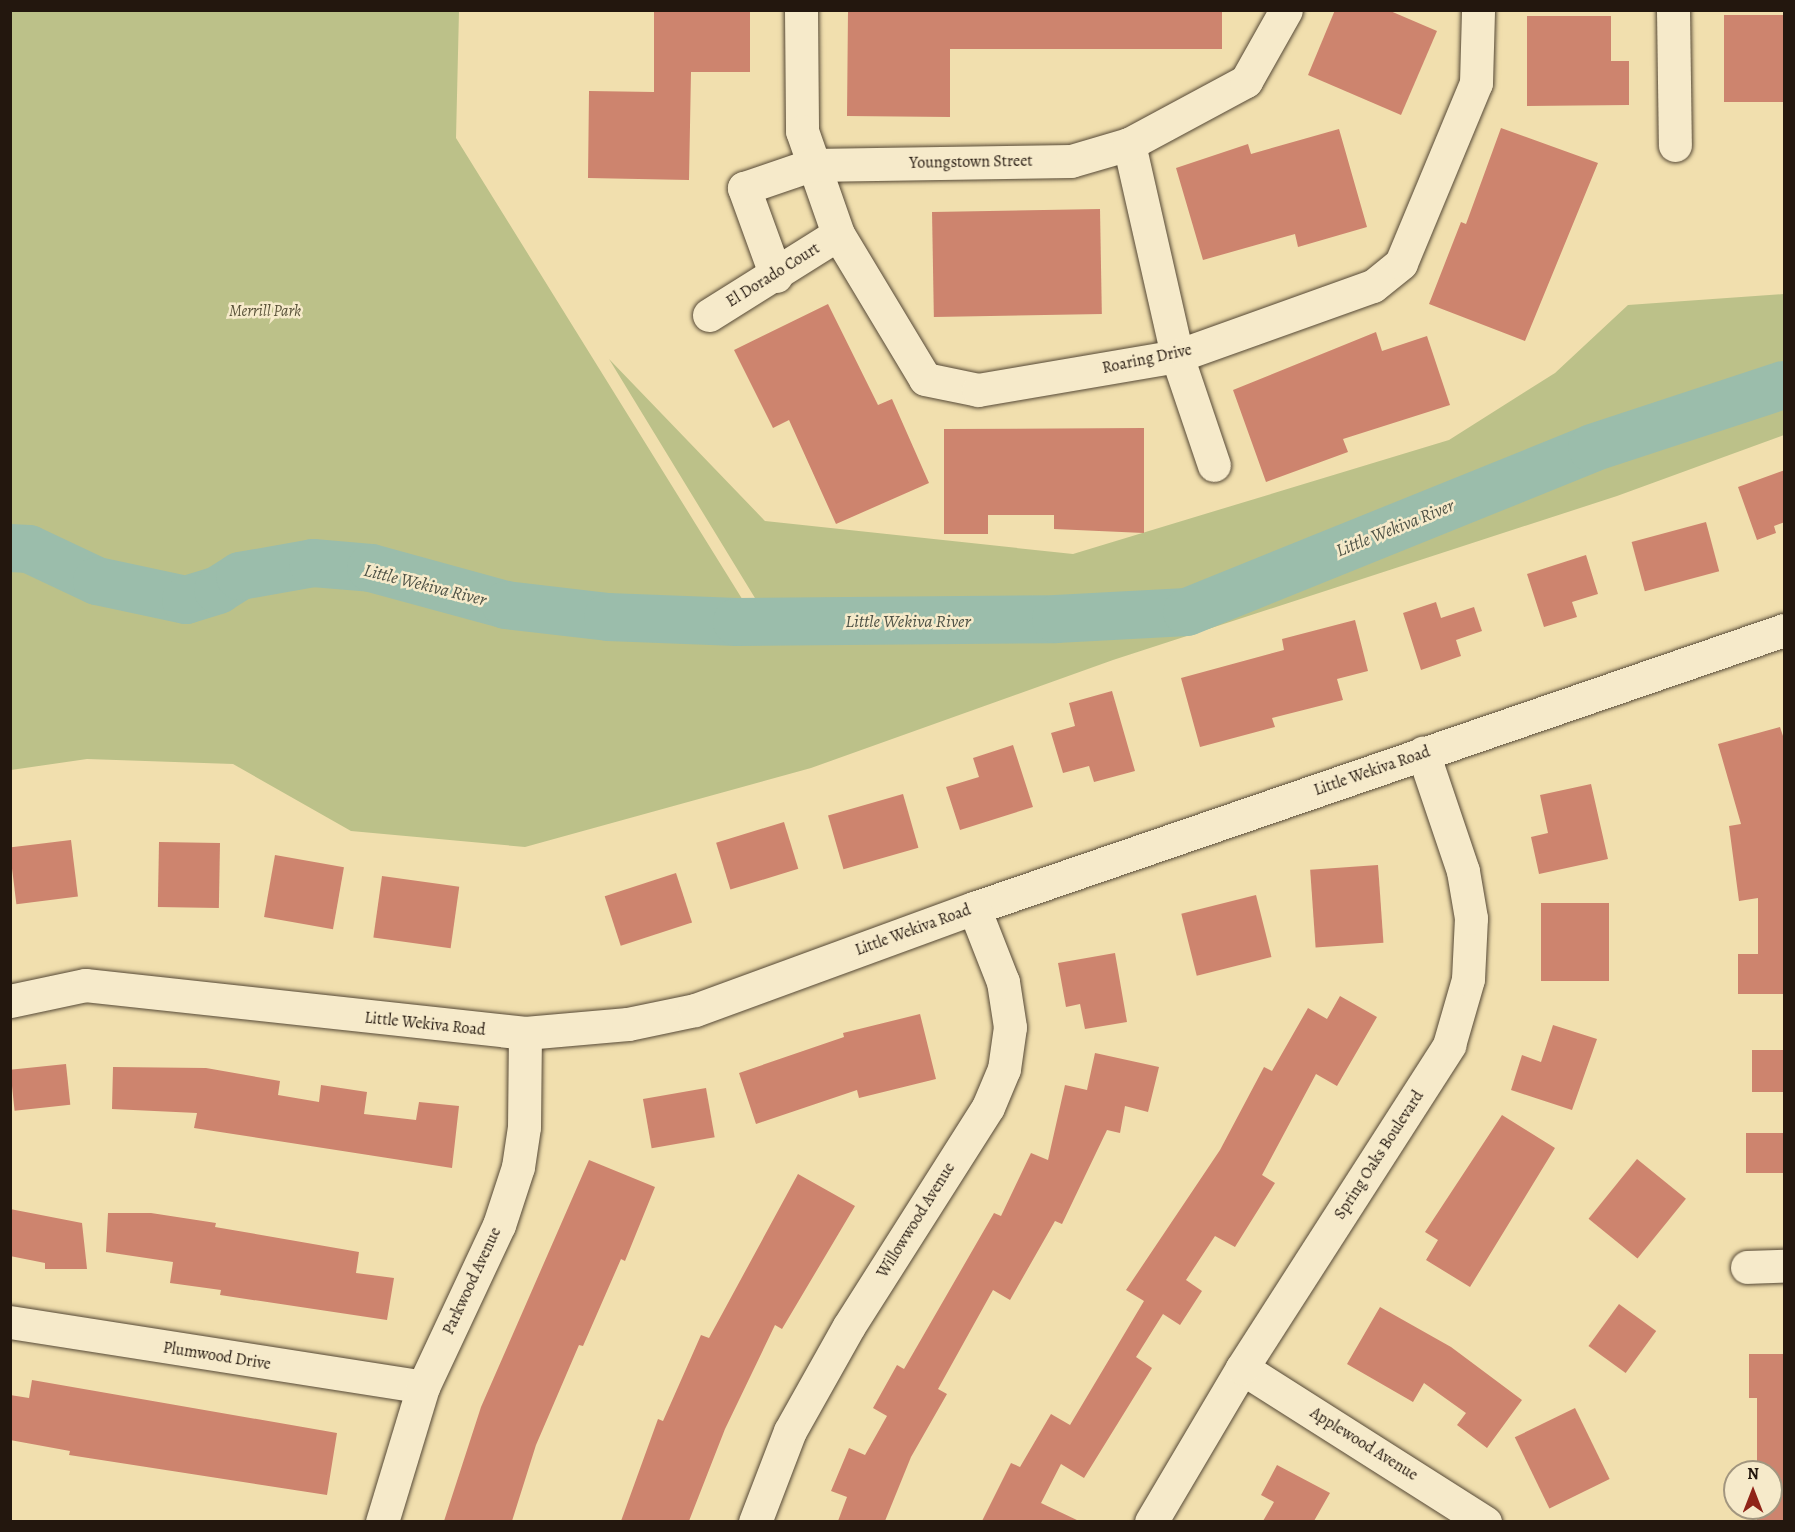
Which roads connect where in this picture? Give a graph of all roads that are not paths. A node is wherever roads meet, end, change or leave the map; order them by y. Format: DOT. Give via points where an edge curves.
graph roads {
  1 [pos="801,10"];
  2 [pos="1286,10"];
  3 [pos="1478,10"];
  4 [pos="1673,10"];
  5 [pos="1129,144"];
  6 [pos="1675,145"];
  7 [pos="811,165"];
  8 [pos="838,234"];
  9 [pos="776,276"];
  10 [pos="709,315"];
  11 [pos="1177,356"];
  12 [pos="1214,465"];
  13 [pos="1785,630"];
  14 [pos="1423,753"];
  15 [pos="974,908"];
  16 [pos="10,1001"];
  17 [pos="525,1033"];
  18 [pos="1785,1266"];
  19 [pos="1747,1267"];
  20 [pos="10,1322"];
  21 [pos="1242,1368"];
  22 [pos="423,1387"];
  23 [pos="382,1521"];
  24 [pos="755,1521"];
  25 [pos="1151,1521"];
  26 [pos="1485,1521"];
  1 -- 7 [label="street, Roaring Drive" via="802,131"];
  2 -- 5 [label="street, Youngstown Street" via="1246,81"];
  3 -- 11 [label="street, Roaring Drive" via="1476,83 1401,263 1373,285"];
  4 -- 6 [label="street"];
  5 -- 7 [label="street, Youngstown Street" via="1071,161"];
  5 -- 11 [label="street"];
  7 -- 8 [label="street, Roaring Drive"];
  7 -- 9 [label="street, Youngstown Street" via="744,188"];
  8 -- 9 [label="street, El Dorado Court"];
  8 -- 11 [label="street, Roaring Drive" via="925,379 978,390"];
  9 -- 10 [label="street, El Dorado Court"];
  11 -- 12 [label="street"];
  13 -- 14 [label="street, Little Wekiva Road"];
  14 -- 15 [label="street, Little Wekiva Road"];
  14 -- 21 [label="street, Spring Oaks Boulevard" via="1463,871 1472,918 1468,979 1449,1045"];
  15 -- 17 [label="street, Little Wekiva Road" via="696,1010 627,1024"];
  15 -- 24 [label="street, Willowwood Avenue" via="1004,982 1010,1027 1004,1069 988,1107 849,1326 790,1431"];
  16 -- 17 [label="street, Little Wekiva Road" via="85,985"];
  17 -- 22 [label="street, Parkwood Avenue" via="524,1127 518,1167 499,1225"];
  18 -- 19 [label="street"];
  20 -- 22 [label="street, Plumwood Drive"];
  21 -- 25 [label="street, Spring Oaks Boulevard"];
  21 -- 26 [label="street, Applewood Avenue"];
  22 -- 23 [label="street, Parkwood Avenue"];
}
